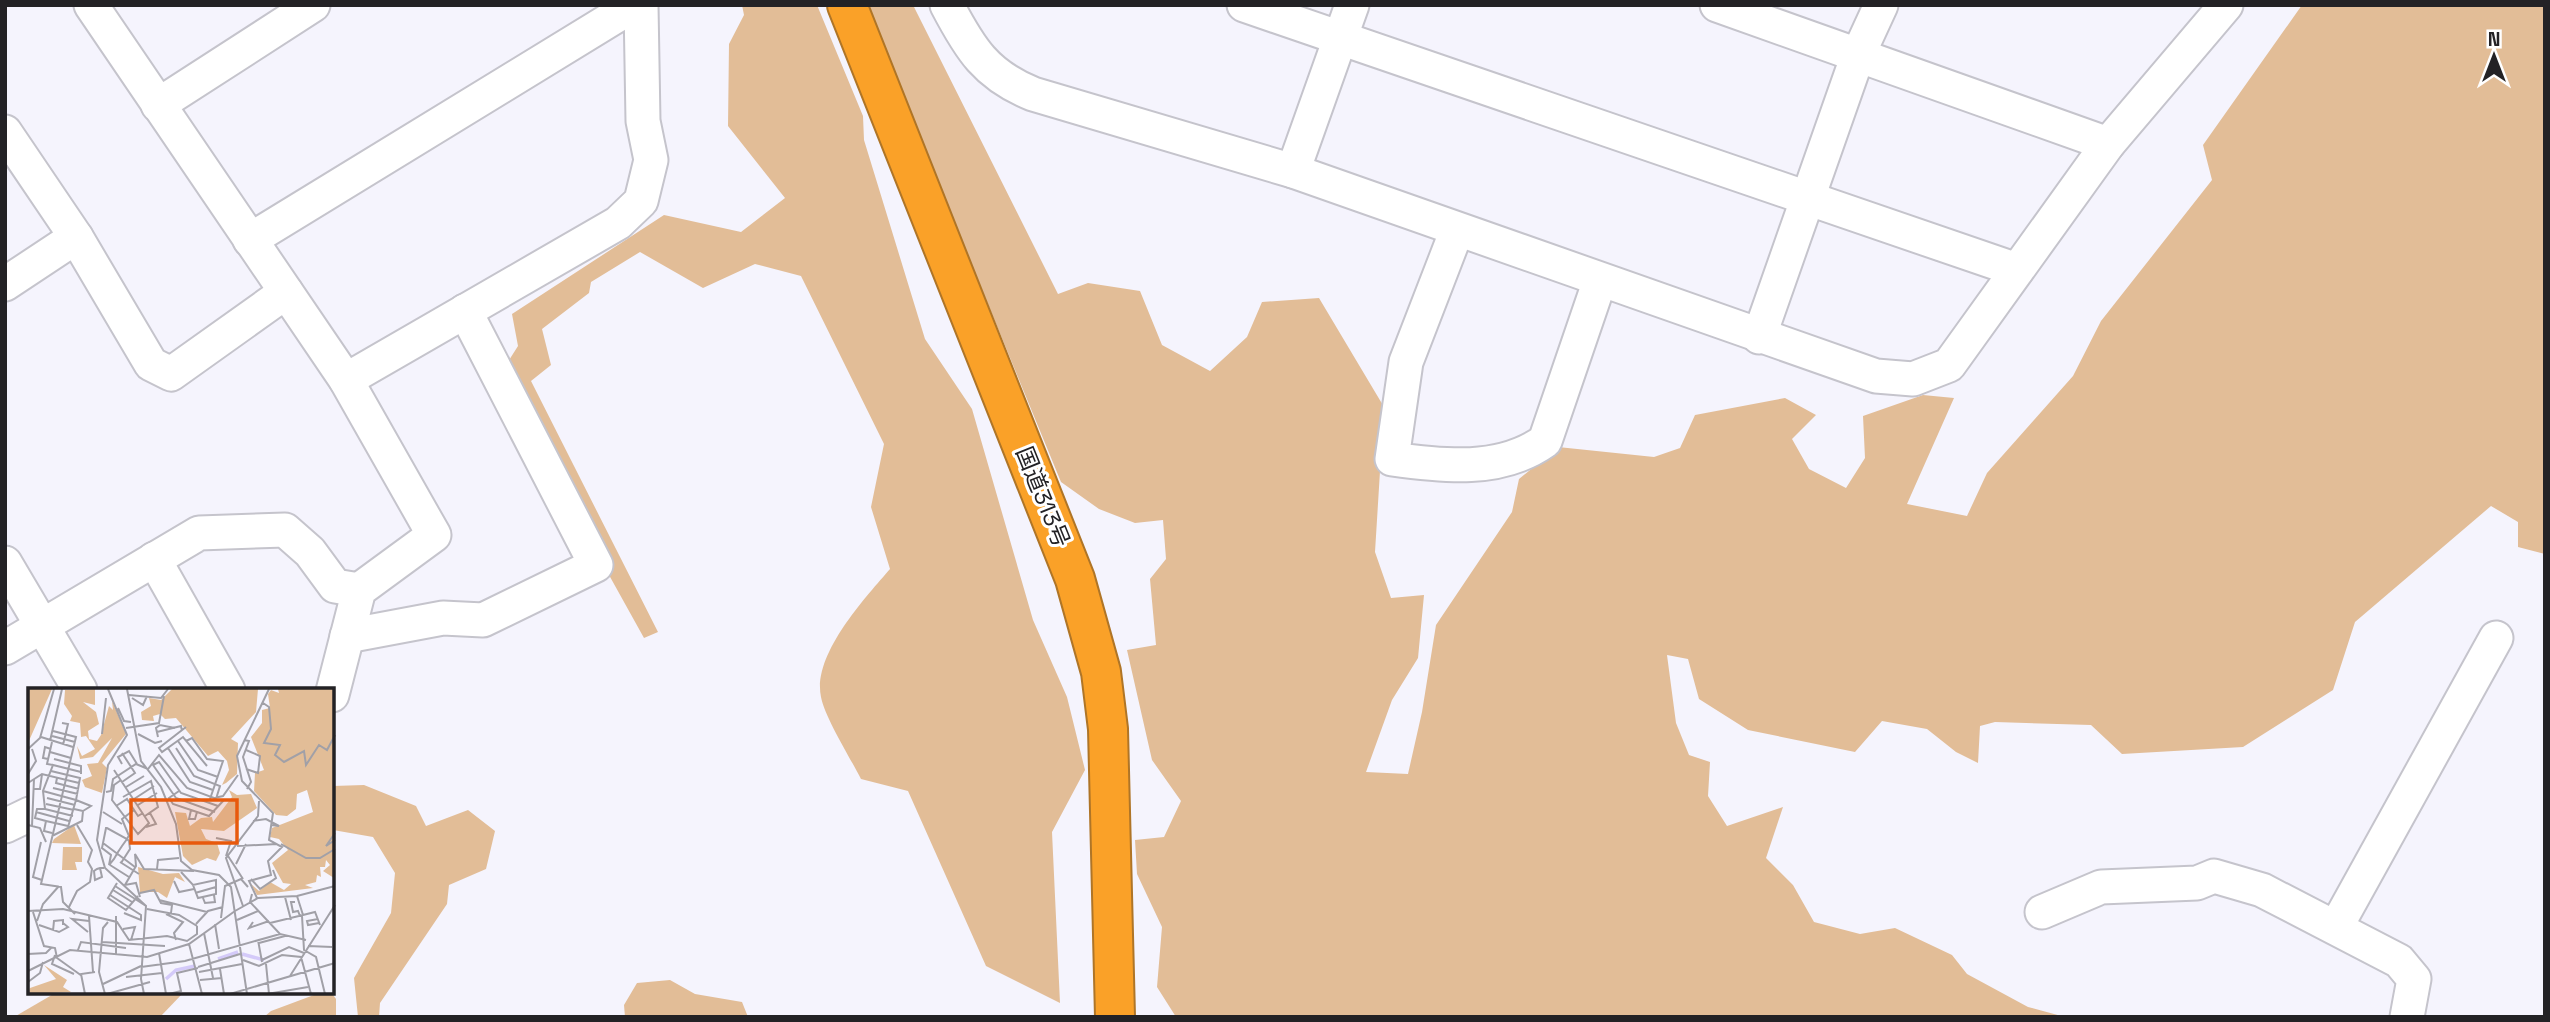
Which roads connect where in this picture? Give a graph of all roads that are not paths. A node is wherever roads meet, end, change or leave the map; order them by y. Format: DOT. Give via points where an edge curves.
graph roads {
  1 [pos="91,5"];
  2 [pos="313,5"];
  3 [pos="634,5"];
  4 [pos="641,5"];
  5 [pos="848,5"];
  6 [pos="947,5"];
  7 [pos="1244,5"];
  8 [pos="1352,5"];
  9 [pos="1717,5"];
  10 [pos="1881,5"];
  11 [pos="2226,5"];
  12 [pos="1340,38"];
  13 [pos="1858,55"];
  14 [pos="158,105"];
  15 [pos="5,132"];
  16 [pos="2108,144"];
  17 [pos="1293,172"];
  18 [pos="1808,198"];
  19 [pos="1457,230"];
  20 [pos="76,237"];
  21 [pos="250,240"];
  22 [pos="2017,270"];
  23 [pos="1600,280"];
  24 [pos="5,284"];
  25 [pos="286,292"];
  26 [pos="465,311"];
  27 [pos="1759,337"];
  28 [pos="346,380"];
  29 [pos="154,559"];
  30 [pos="5,563"];
  31 [pos="359,590"];
  32 [pos="43,626"];
  33 [pos="347,636"];
  34 [pos="2496,638"];
  35 [pos="5,649"];
  36 [pos="79,688"];
  37 [pos="227,688"];
  38 [pos="334,688"];
  39 [pos="28,815"];
  40 [pos="5,827"];
  41 [pos="2042,912"];
  42 [pos="2336,927"];
  43 [pos="1115,1017"];
  44 [pos="2407,1017"];
  1 -- 14 [label="street"];
  2 -- 14 [label="street"];
  3 -- 21 [label="street"];
  4 -- 26 [label="street" via="643,121 651,160 641,201 618,223"];
  5 -- 43 [label="highway, 国道313号" via="1075,579 1091,631 1101,672 1111,783"];
  6 -- 17 [label="street" via="982,62 1004,83"];
  7 -- 12 [label="street"];
  8 -- 12 [label="street"];
  9 -- 13 [label="street"];
  10 -- 13 [label="street"];
  11 -- 16 [label="street"];
  12 -- 17 [label="street"];
  12 -- 18 [label="street"];
  13 -- 16 [label="street"];
  13 -- 18 [label="street"];
  14 -- 21 [label="street"];
  15 -- 20 [label="street"];
  16 -- 22 [label="street"];
  17 -- 19 [label="street"];
  18 -- 22 [label="street"];
  18 -- 27 [label="street"];
  19 -- 23 [label="street"];
  19 -- 23 [label="street" via="1406,362 1392,459 1451,467 1478,464 1530,452 1545,441"];
  20 -- 24 [label="street"];
  20 -- 25 [label="street" via="151,364 171,374"];
  21 -- 25 [label="street"];
  22 -- 27 [label="street" via="1949,365 1913,379 1876,376"];
  23 -- 27 [label="street"];
  25 -- 28 [label="street"];
  26 -- 28 [label="street"];
  26 -- 33 [label="street" via="596,565 483,620 443,618"];
  28 -- 31 [label="street" via="434,535"];
  29 -- 31 [label="street" via="199,533 285,530 310,552 335,586"];
  29 -- 32 [label="street"];
  29 -- 37 [label="street"];
  30 -- 32 [label="street"];
  31 -- 33 [label="street"];
  32 -- 35 [label="street"];
  32 -- 36 [label="street"];
  33 -- 38 [label="street"];
  34 -- 42 [label="street"];
  39 -- 40 [label="street"];
  41 -- 42 [label="street" via="2101,887 2197,883 2214,876 2262,890"];
  42 -- 44 [label="street" via="2399,961 2414,979"];
}
